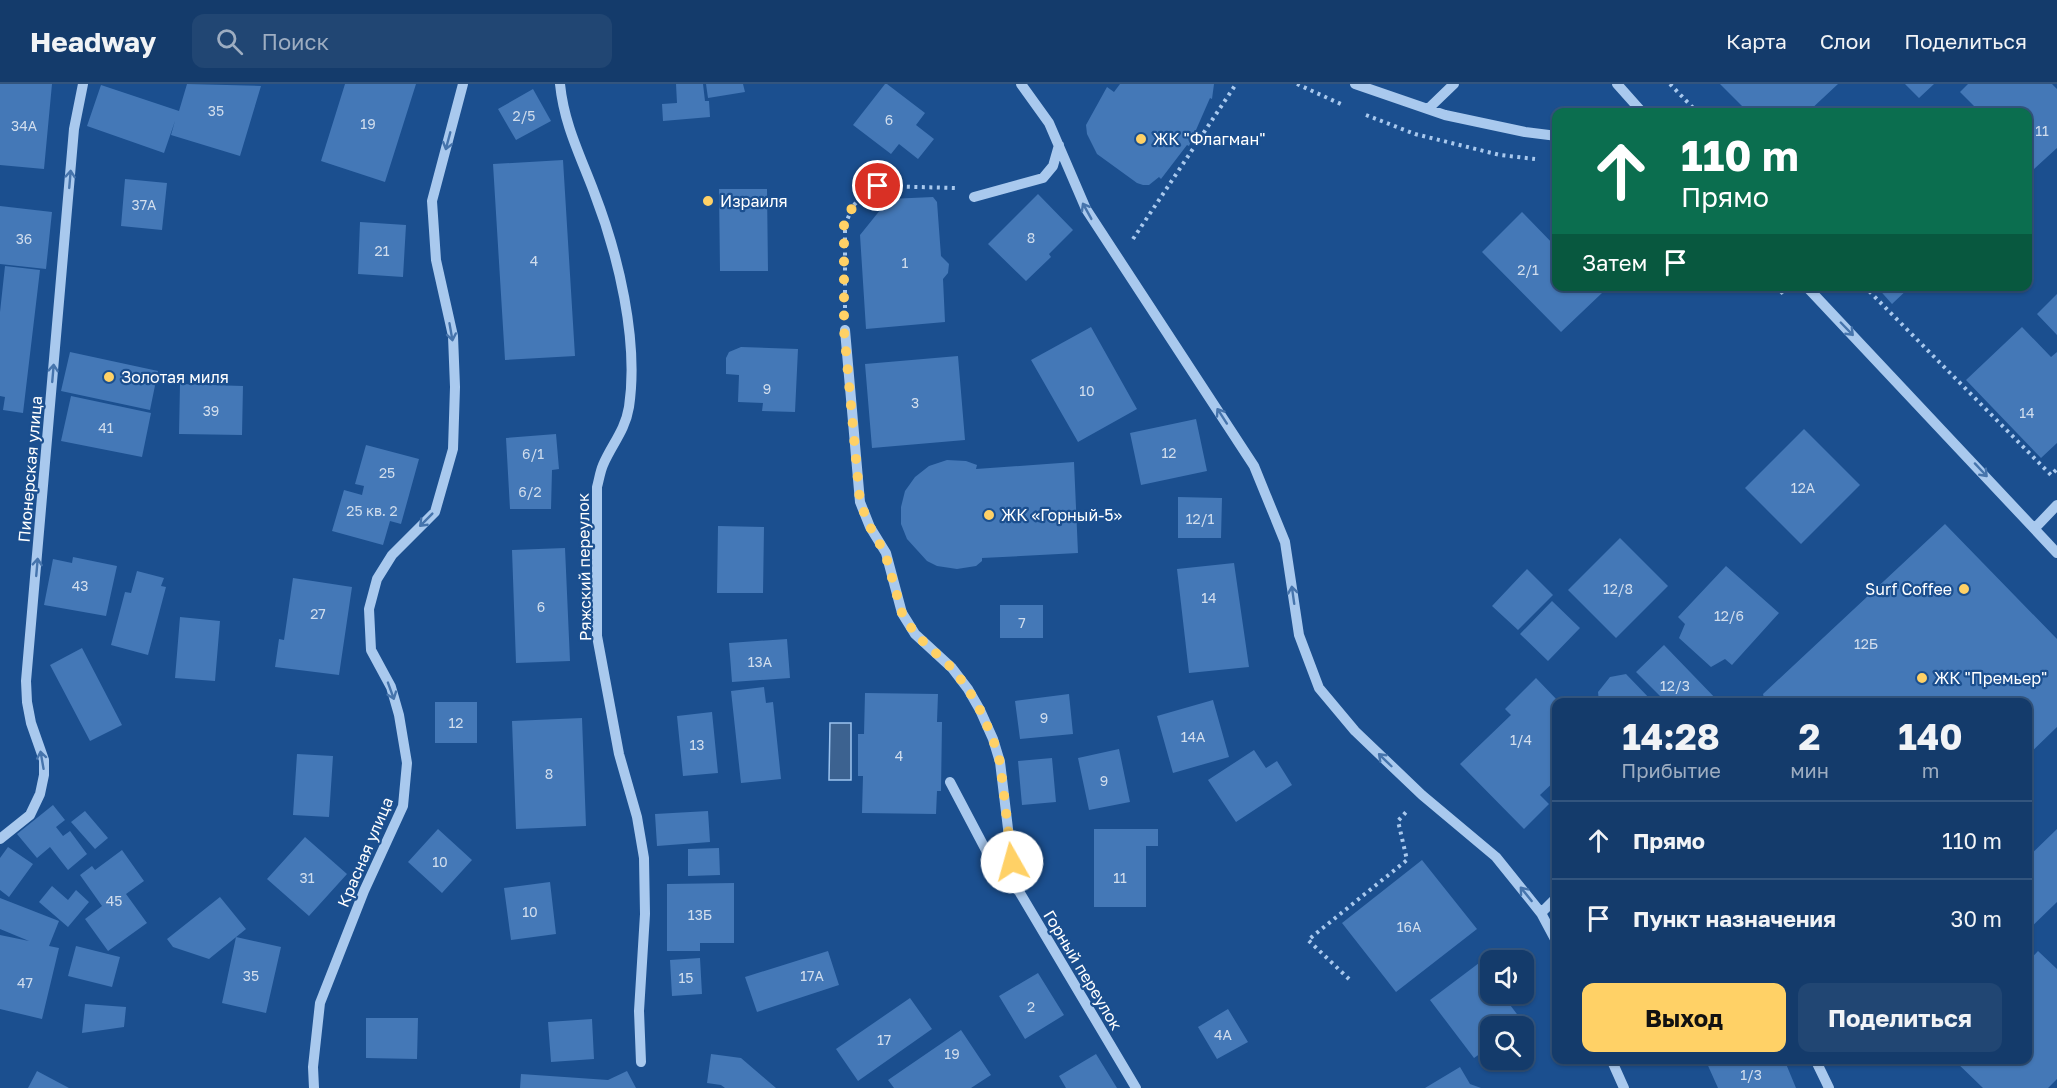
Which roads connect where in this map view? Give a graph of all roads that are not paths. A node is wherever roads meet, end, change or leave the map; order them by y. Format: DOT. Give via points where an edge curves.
graph roads {
  1 [pos="83,84"];
  2 [pos="463,84"];
  3 [pos="560,84"];
  4 [pos="1021,84"];
  5 [pos="1355,84"];
  6 [pos="1454,84"];
  7 [pos="1617,84"];
  8 [pos="1638,108"];
  9 [pos="1428,109"];
  10 [pos="1552,135"];
  11 [pos="1059,145"];
  12 [pos="974,197"];
  13 [pos="1811,291"];
  14 [pos="844,330"];
  15 [pos="2057,505"];
  16 [pos="2035,528"];
  17 [pos="2057,553"];
  18 [pos="950,782"];
  19 [pos="0,839"];
  20 [pos="1020,893"];
  21 [pos="1552,902"];
  22 [pos="1541,913"];
  23 [pos="1552,934"];
  24 [pos="641,1062"];
  25 [pos="1613,1064"];
  26 [pos="1817,1064"];
  27 [pos="314,1088"];
  28 [pos="1136,1088"];
  29 [pos="1624,1088"];
  30 [pos="1829,1088"];
  19 -- 1 [label="street, Пионерская улица, one-way" via="30,815 44,775 26,681 74,129"];
  2 -- 27 [label="street, Красная улица, one-way" via="432,201 436,260 453,336 453,449 435,512 392,555 377,579 369,609 371,650 399,715 407,763 403,806 320,1003"];
  3 -- 24 [label="street, Ряжский переулок" via="569,132 618,263 629,336 632,374 624,427 603,465 597,487 597,636 644,858"];
  4 -- 11 [label="street" via="1049,123"];
  5 -- 9 [label="street"];
  6 -- 9 [label="street"];
  7 -- 8 [label="street"];
  9 -- 10 [label="street"];
  11 -- 12 [label="street" via="1053,166 1043,178"];
  22 -- 11 [label="street, one-way" via="1496,857 1422,795 1355,731 1319,688 1299,635 1285,542 1254,466 1086,209"];
  13 -- 16 [label="street, one-way"];
  14 -- 20 [label="street, Горный переулок" via="860,502 885,553 902,613 915,634 952,668 968,689 993,739"];
  15 -- 16 [label="street"];
  16 -- 17 [label="street"];
  18 -- 20 [label="street" via="999,875"];
  20 -- 28 [label="street, Горный переулок"];
  21 -- 22 [label="street"];
  22 -- 23 [label="street"];
  25 -- 29 [label="street"];
  26 -- 30 [label="street"];
}
